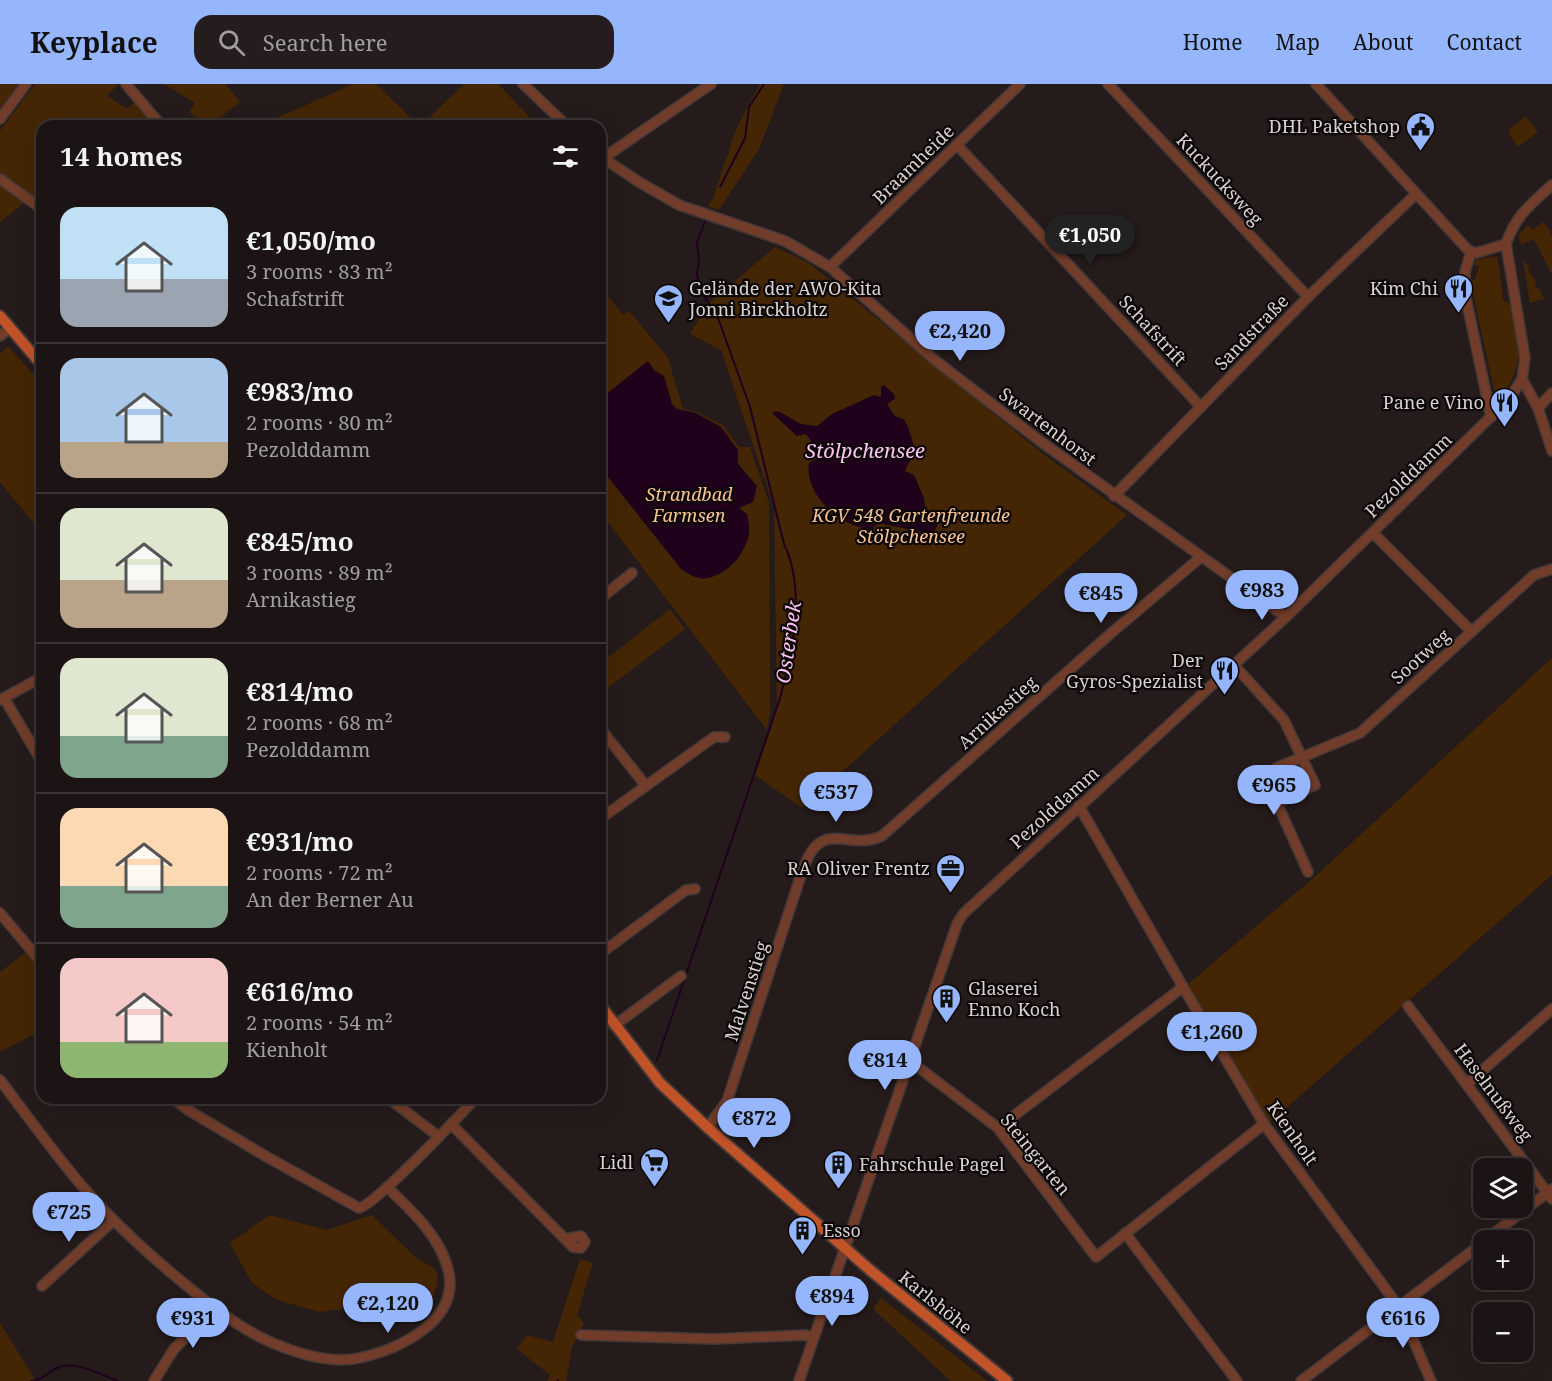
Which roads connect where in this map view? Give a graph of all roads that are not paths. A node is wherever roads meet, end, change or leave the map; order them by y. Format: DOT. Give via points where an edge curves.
graph roads {
  1 [pos="26,84"];
  2 [pos="126,84"];
  3 [pos="523,84"];
  4 [pos="711,84"];
  5 [pos="1020,84"];
  6 [pos="1108,84"];
  7 [pos="1316,84"];
  8 [pos="0,119"];
  9 [pos="156,120"];
  10 [pos="561,120"];
  11 [pos="957,145"];
  12 [pos="606,157"];
  13 [pos="606,162"];
  14 [pos="0,179"];
  15 [pos="1552,185"];
  16 [pos="1415,195"];
  17 [pos="36,205"];
  18 [pos="1506,244"];
  19 [pos="1472,252"];
  20 [pos="830,267"];
  21 [pos="1308,297"];
  22 [pos="0,316"];
  23 [pos="10,328"];
  24 [pos="0,336"];
  25 [pos="36,358"];
  26 [pos="1522,379"];
  27 [pos="1552,393"];
  28 [pos="1202,407"];
  29 [pos="1538,408"];
  30 [pos="1491,417"];
  31 [pos="1552,451"];
  32 [pos="1114,496"];
  33 [pos="1372,533"];
  34 [pos="1201,556"];
  35 [pos="1552,569"];
  36 [pos="633,573"];
  37 [pos="606,594"];
  38 [pos="1286,617"];
  39 [pos="1471,632"];
  40 [pos="1233,665"];
  41 [pos="36,680"];
  42 [pos="2,699"];
  43 [pos="606,736"];
  44 [pos="725,737"];
  45 [pos="36,753"];
  46 [pos="1302,756"];
  47 [pos="646,786"];
  48 [pos="1276,803"];
  49 [pos="1079,806"];
  50 [pos="606,815"];
  51 [pos="807,860"];
  52 [pos="1308,872"];
  53 [pos="695,888"];
  54 [pos="0,913"];
  55 [pos="606,950"];
  56 [pos="36,956"];
  57 [pos="681,976"];
  58 [pos="1183,987"];
  59 [pos="1408,1006"];
  60 [pos="1552,1009"];
  61 [pos="606,1014"];
  62 [pos="614,1026"];
  63 [pos="910,1061"];
  64 [pos="0,1080"];
  65 [pos="1467,1084"];
  66 [pos="180,1104"];
  67 [pos="396,1104"];
  68 [pos="470,1104"];
  69 [pos="451,1124"];
  70 [pos="1264,1124"];
  71 [pos="707,1128"];
  72 [pos="998,1128"];
  73 [pos="438,1136"];
  74 [pos="387,1186"];
  75 [pos="1551,1193"];
  76 [pos="114,1221"];
  77 [pos="1499,1230"];
  78 [pos="1125,1233"];
  79 [pos="565,1239"];
  80 [pos="845,1247"];
  81 [pos="1473,1250"];
  82 [pos="42,1286"];
  83 [pos="1399,1307"];
  84 [pos="214,1308"];
  85 [pos="581,1335"];
  86 [pos="814,1337"];
  87 [pos="154,1381"];
  88 [pos="799,1381"];
  89 [pos="1007,1381"];
  90 [pos="1236,1381"];
  91 [pos="1301,1381"];
  92 [pos="1431,1381"];
  1 -- 8 [label="street"];
  2 -- 9 [label="street"];
  3 -- 10 [label="street"];
  4 -- 12 [label="street"];
  5 -- 11 [label="street, Braamheide"];
  6 -- 21 [label="street, Kuckucksweg"];
  7 -- 16 [label="street"];
  11 -- 20 [label="street, Braamheide"];
  11 -- 28 [label="street, Schafstrift"];
  13 -- 20 [label="street, Swartenhorst" via="679,205 785,241"];
  14 -- 17 [label="street"];
  15 -- 18 [label="street" via="1515,222"];
  16 -- 19 [label="street"];
  16 -- 21 [label="street, Sandstraße"];
  18 -- 19 [label="street"];
  18 -- 26 [label="street" via="1525,358"];
  19 -- 30 [label="street" via="1464,289"];
  20 -- 32 [label="street, Swartenhorst" via="936,361"];
  21 -- 28 [label="street, Sandstraße"];
  22 -- 23 [label="main road"];
  23 -- 24 [label="street"];
  23 -- 25 [label="main road"];
  26 -- 29 [label="street"];
  26 -- 30 [label="street, Pezolddamm"];
  27 -- 29 [label="street"];
  28 -- 32 [label="street, Sandstraße"];
  29 -- 31 [label="street"];
  30 -- 33 [label="street, Pezolddamm"];
  32 -- 34 [label="street, Swartenhorst"];
  33 -- 38 [label="street, Pezolddamm"];
  33 -- 39 [label="street"];
  34 -- 38 [label="street, Swartenhorst"];
  34 -- 51 [label="street, Arnikastieg" via="882,836 872,841 837,837 825,840 813,847"];
  35 -- 39 [label="street, Sootweg" via="1534,575"];
  36 -- 37 [label="street"];
  38 -- 40 [label="street, Pezolddamm"];
  39 -- 46 [label="street, Sootweg" via="1360,733"];
  40 -- 46 [label="street" via="1284,720"];
  40 -- 49 [label="street, Pezolddamm"];
  41 -- 42 [label="street"];
  42 -- 45 [label="street"];
  43 -- 47 [label="street"];
  44 -- 47 [label="street" via="714,737"];
  46 -- 48 [label="street, Sootweg" via="1268,775"];
  46 -- 48 [label="street" via="1315,785"];
  47 -- 50 [label="street"];
  48 -- 52 [label="street"];
  49 -- 58 [label="street, Kienholt"];
  49 -- 63 [label="street, Pezolddamm" via="963,914"];
  51 -- 71 [label="street, Malvenstieg" via="727,1101"];
  53 -- 55 [label="street" via="686,890"];
  54 -- 56 [label="street"];
  57 -- 62 [label="street"];
  58 -- 70 [label="street, Kienholt"];
  58 -- 72 [label="street"];
  59 -- 65 [label="street, Haselnußweg"];
  60 -- 65 [label="street"];
  61 -- 62 [label="main road, Karlshöhe"];
  62 -- 71 [label="main road, Karlshöhe" via="660,1083"];
  63 -- 72 [label="street, Steingarten"];
  63 -- 80 [label="street, Pezolddamm"];
  64 -- 76 [label="street"];
  65 -- 75 [label="street, Haselnußweg"];
  66 -- 74 [label="street" via="357,1207 365,1207"];
  67 -- 73 [label="street"];
  68 -- 69 [label="street"];
  69 -- 73 [label="street"];
  69 -- 79 [label="street"];
  70 -- 78 [label="street"];
  70 -- 83 [label="street, Kienholt"];
  71 -- 80 [label="main road, Karlshöhe"];
  72 -- 78 [label="street, Steingarten" via="1096,1257"];
  73 -- 74 [label="street"];
  74 -- 84 [label="street" via="429,1233 449,1272 447,1298 436,1319 410,1340 357,1358 323,1358 257,1336"];
  75 -- 77 [label="street"];
  76 -- 82 [label="street"];
  76 -- 84 [label="street"];
  78 -- 90 [label="street"];
  80 -- 86 [label="street, Pezolddamm"];
  80 -- 89 [label="main road, Karlshöhe"];
  81 -- 83 [label="street"];
  83 -- 91 [label="street"];
  83 -- 92 [label="street, Kienholt"];
  84 -- 87 [label="street" via="174,1349"];
  85 -- 86 [label="street"];
  86 -- 88 [label="street, Pezolddamm"];
}
